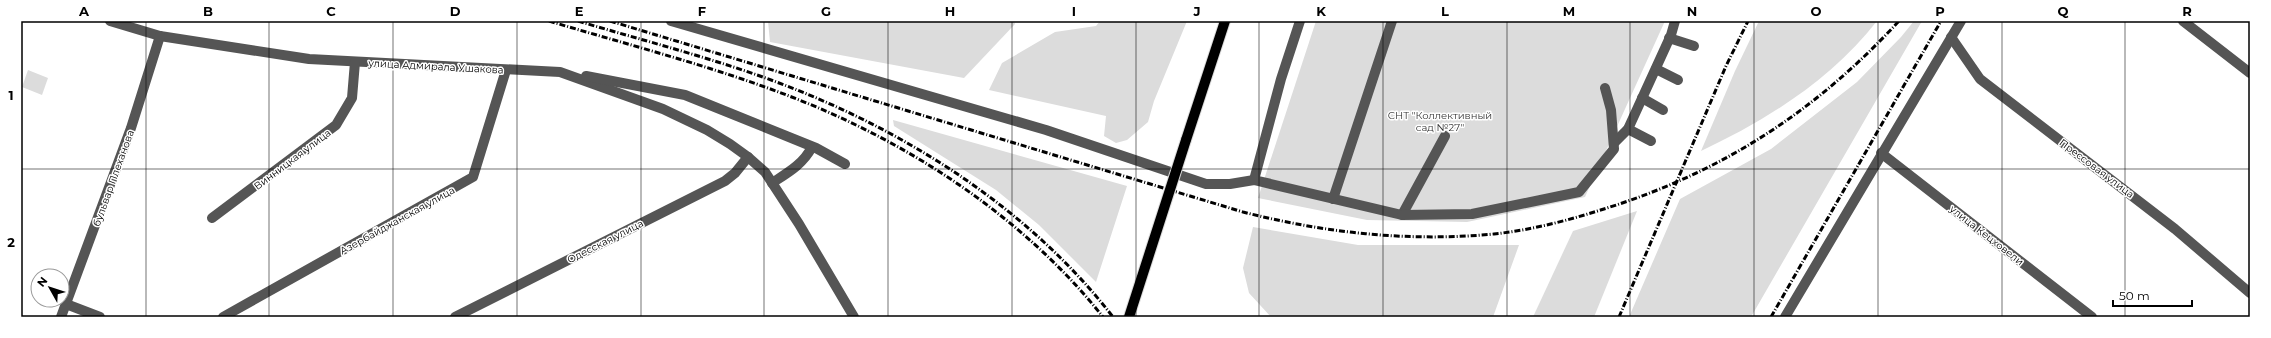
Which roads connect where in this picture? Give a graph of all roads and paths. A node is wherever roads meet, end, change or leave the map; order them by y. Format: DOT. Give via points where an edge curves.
graph roads {
  1 [pos="110,21"];
  2 [pos="671,21"];
  3 [pos="1225,21"];
  4 [pos="1300,21"];
  5 [pos="1392,21"];
  6 [pos="1675,21"];
  7 [pos="1960,21"];
  8 [pos="2183,21"];
  9 [pos="160,36"];
  10 [pos="1951,37"];
  11 [pos="1670,38"];
  12 [pos="1694,46"];
  13 [pos="355,62"];
  14 [pos="1656,69"];
  15 [pos="506,70"];
  16 [pos="560,72"];
  17 [pos="2250,73"];
  18 [pos="1678,80"];
  19 [pos="1604,88"];
  20 [pos="1642,98"];
  21 [pos="1663,110"];
  22 [pos="1628,129"];
  23 [pos="1445,136"];
  24 [pos="1652,141"];
  25 [pos="1614,143"];
  26 [pos="812,147"];
  27 [pos="1881,153"];
  28 [pos="748,157"];
  29 [pos="845,164"];
  30 [pos="1254,180"];
  31 [pos="772,183"];
  32 [pos="1333,199"];
  33 [pos="1402,215"];
  34 [pos="212,218"];
  35 [pos="70,293"];
  36 [pos="2250,293"];
  37 [pos="70,306"];
  38 [pos="100,317"];
  39 [pos="224,317"];
  40 [pos="455,317"];
  41 [pos="854,317"];
  42 [pos="1128,317"];
  43 [pos="1785,317"];
  44 [pos="2092,317"];
  1 -- 9 [label="street, улица Адмирала Ушакова"];
  2 -- 30 [label="street" via="1046,130 1206,184"];
  3 -- 42 [label="main road, bridge"];
  4 -- 30 [label="street" via="1281,79"];
  5 -- 32 [label="street"];
  6 -- 11 [label="street"];
  7 -- 10 [label="street"];
  8 -- 17 [label="street"];
  9 -- 13 [label="street, улица Адмирала Ушакова" via="309,59"];
  9 -- 35 [label="street, бульвар Плеханова" via="131,128"];
  10 -- 27 [label="street"];
  10 -- 36 [label="street, Прессовая улица" via="1980,79 2175,228"];
  11 -- 12 [label="street"];
  11 -- 14 [label="street"];
  13 -- 15 [label="street, улица Адмирала Ушакова"];
  13 -- 34 [label="street, Винницкая улица" via="352,98 336,125"];
  14 -- 18 [label="street"];
  14 -- 20 [label="street"];
  15 -- 16 [label="street, улица Адмирала Ушакова"];
  15 -- 39 [label="street, Азербайджанская улица" via="473,177"];
  16 -- 26 [label="street" via="684,95"];
  16 -- 28 [label="street, улица Адмирала Ушакова" via="663,109 706,130"];
  19 -- 25 [label="street" via="1611,110"];
  20 -- 21 [label="street"];
  20 -- 22 [label="street"];
  22 -- 24 [label="street"];
  22 -- 25 [label="street"];
  23 -- 33 [label="street"];
  25 -- 33 [label="street" via="1614,149 1579,192 1472,214"];
  26 -- 29 [label="street"];
  26 -- 31 [label="street" via="798,166"];
  27 -- 43 [label="street"];
  27 -- 44 [label="street, улица Кецховели"];
  28 -- 31 [label="street, улица Адмирала Ушакова" via="765,172"];
  28 -- 40 [label="street, Одесская улица" via="725,181"];
  30 -- 32 [label="street"];
  31 -- 41 [label="street, улица Адмирала Ушакова"];
  32 -- 33 [label="street"];
  37 -- 38 [label="street"];
}
